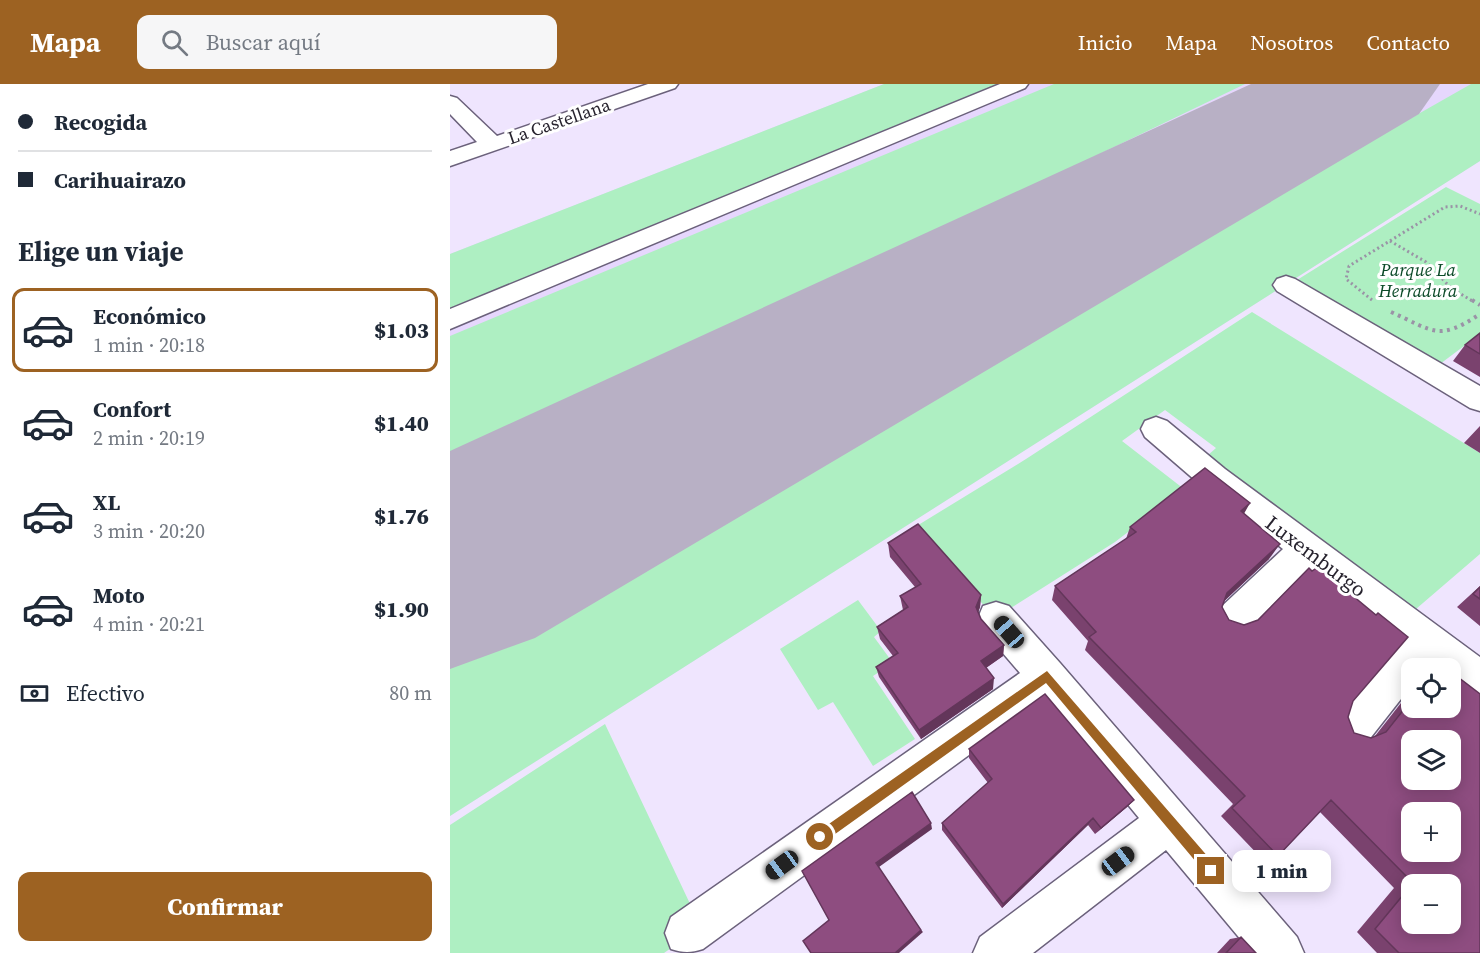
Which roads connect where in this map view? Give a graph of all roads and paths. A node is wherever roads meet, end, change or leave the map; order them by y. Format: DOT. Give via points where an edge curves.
graph roads {
  1 [pos="602,84"];
  2 [pos="668,84"];
  3 [pos="1018,84"];
  4 [pos="618,100"];
  5 [pos="450,102"];
  6 [pos="494,144"];
  7 [pos="450,159"];
  8 [pos="1480,214"];
  9 [pos="1390,241"];
  10 [pos="1286,285"];
  11 [pos="1378,305"];
  12 [pos="1480,305"];
  13 [pos="1387,310"];
  14 [pos="1480,314"];
  15 [pos="450,320"];
  16 [pos="1480,400"];
  17 [pos="1156,429"];
  18 [pos="1306,549"];
  19 [pos="996,618"];
  20 [pos="1233,620"];
  21 [pos="1428,642"];
  22 [pos="1047,676"];
  23 [pos="1480,680"];
  24 [pos="1354,727"];
  25 [pos="1170,821"];
  26 [pos="687,933"];
  27 [pos="996,953"];
  28 [pos="1281,953"];
  1 -- 4 [label="street"];
  2 -- 4 [label="street, La Castellana"];
  3 -- 15 [label="street"];
  4 -- 6 [label="street, La Castellana"];
  5 -- 6 [label="street"];
  6 -- 7 [label="street, La Castellana"];
  8 -- 9 [label="path" via="1460,206 1445,207"];
  9 -- 11 [label="path" via="1349,266 1345,274 1350,283"];
  9 -- 12 [label="path" via="1430,264 1451,288"];
  10 -- 16 [label="street"];
  13 -- 14 [label="path" via="1449,332"];
  17 -- 18 [label="street, Luxemburgo"];
  18 -- 20 [label="street"];
  18 -- 21 [label="street, Luxemburgo"];
  19 -- 22 [label="street"];
  21 -- 23 [label="street, Luxemburgo"];
  21 -- 24 [label="street"];
  22 -- 25 [label="street"];
  22 -- 26 [label="street"];
  25 -- 27 [label="street"];
  25 -- 28 [label="street"];
}
